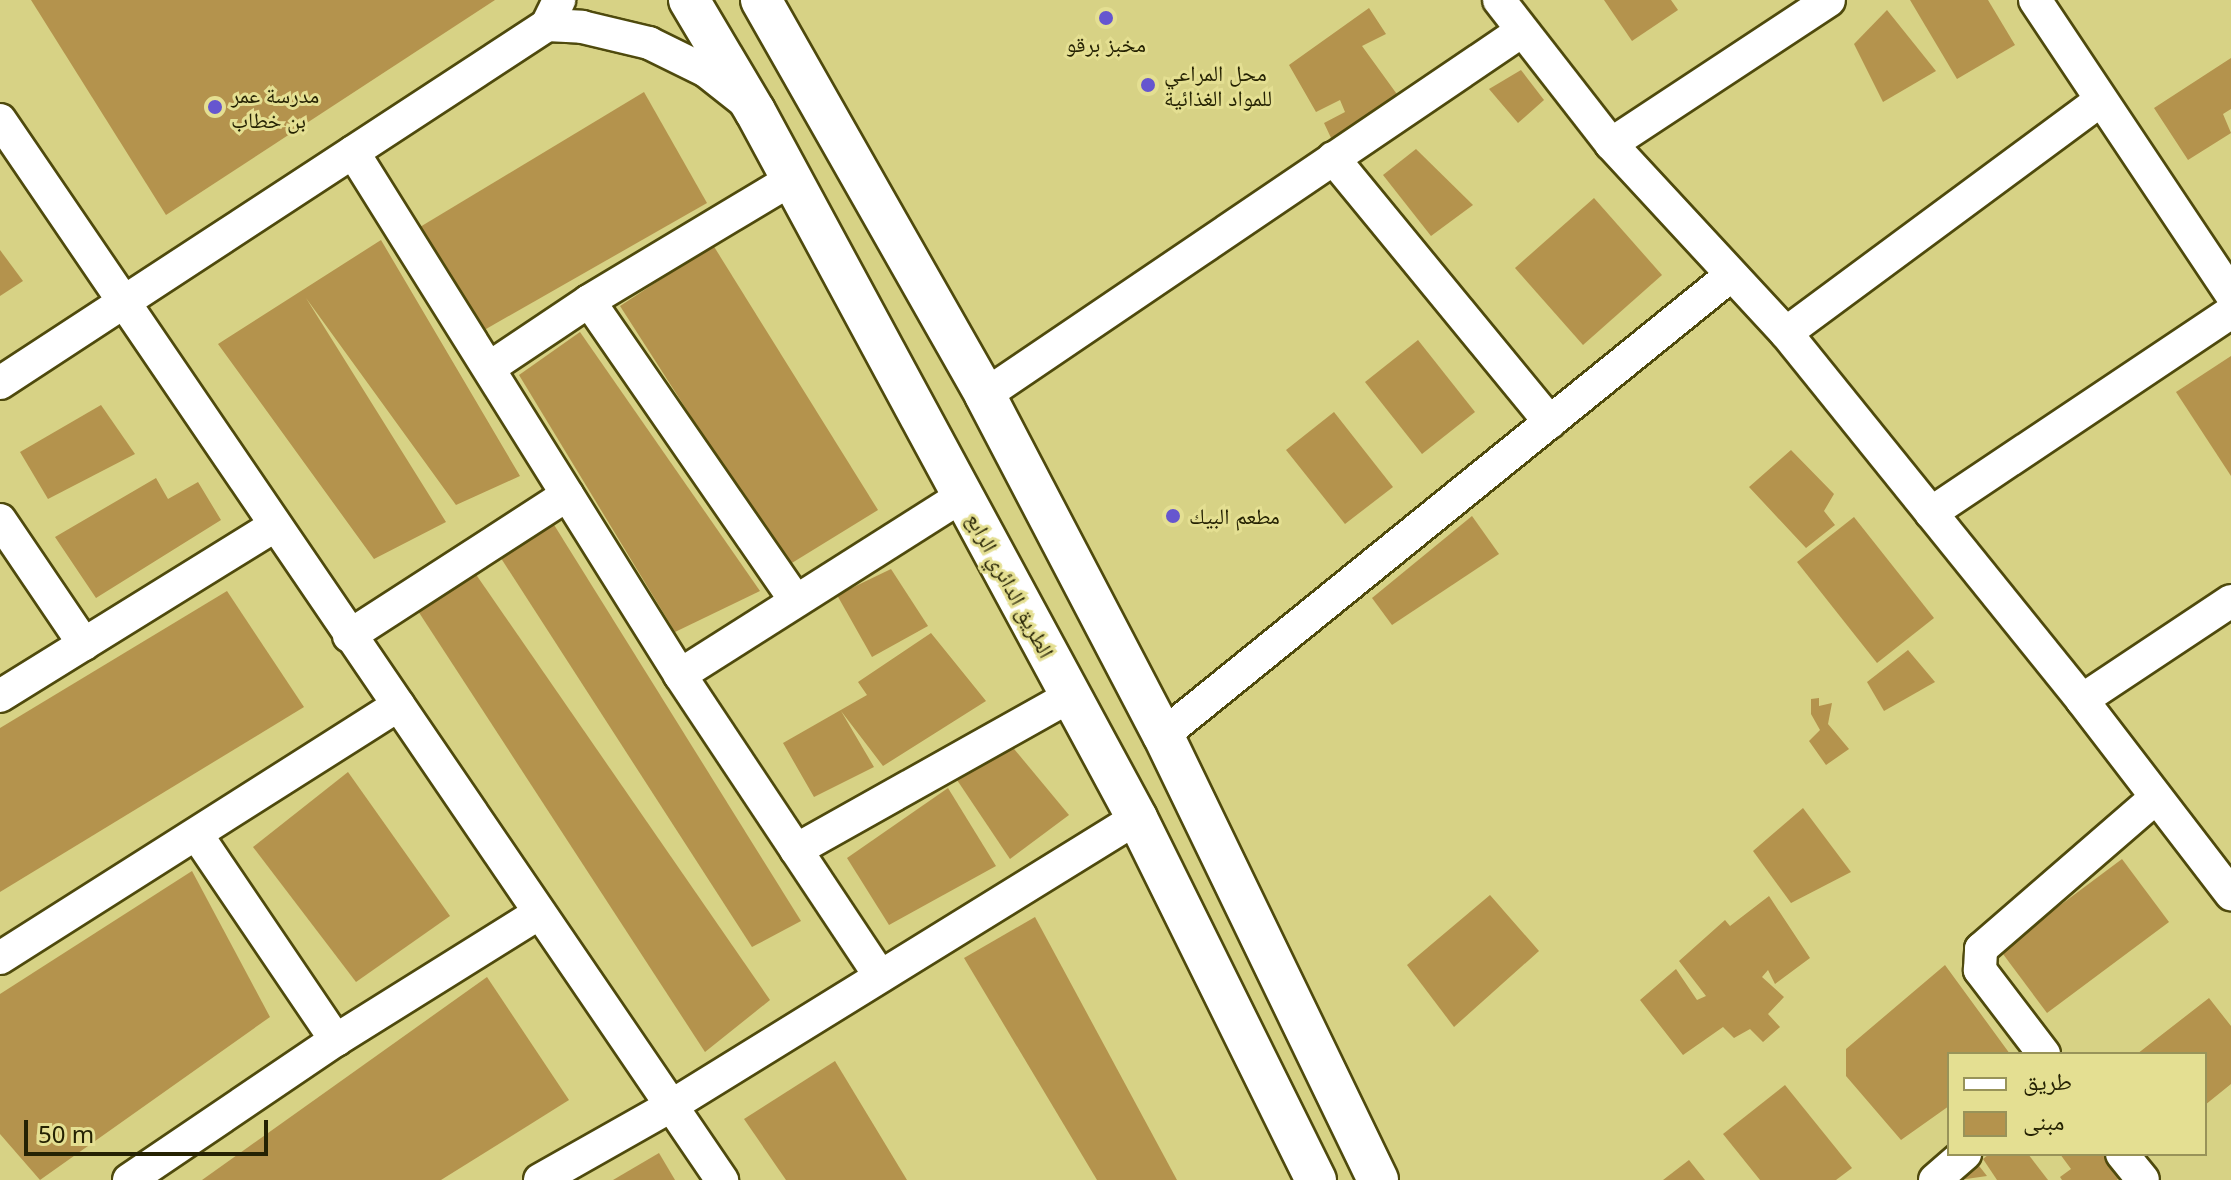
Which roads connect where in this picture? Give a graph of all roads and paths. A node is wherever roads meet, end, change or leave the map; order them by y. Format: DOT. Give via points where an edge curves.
graph roads {
  1 [pos="689,0"];
  2 [pos="761,0"];
  3 [pos="783,0"];
  4 [pos="1499,0"];
  5 [pos="1829,0"];
  6 [pos="2035,0"];
  7 [pos="553,12"];
  8 [pos="1522,31"];
  9 [pos="788,49"];
  10 [pos="2100,101"];
  11 [pos="755,111"];
  12 [pos="0,120"];
  13 [pos="1611,144"];
  14 [pos="353,152"];
  15 [pos="1333,158"];
  16 [pos="792,179"];
  17 [pos="1730,276"];
  18 [pos="2231,294"];
  19 [pos="589,301"];
  20 [pos="122,303"];
  21 [pos="2231,312"];
  22 [pos="1786,333"];
  23 [pos="489,368"];
  24 [pos="0,383"];
  25 [pos="985,395"];
  26 [pos="1550,422"];
  27 [pos="567,495"];
  28 [pos="962,496"];
  29 [pos="1931,513"];
  30 [pos="0,520"];
  31 [pos="274,526"];
  32 [pos="795,600"];
  33 [pos="2231,601"];
  34 [pos="349,636"];
  35 [pos="84,644"];
  36 [pos="680,675"];
  37 [pos="0,696"];
  38 [pos="1070,696"];
  39 [pos="2082,700"];
  40 [pos="398,705"];
  41 [pos="1163,735"];
  42 [pos="2154,799"];
  43 [pos="1137,818"];
  44 [pos="197,835"];
  45 [pos="796,850"];
  46 [pos="2231,894"];
  47 [pos="539,913"];
  48 [pos="0,958"];
  49 [pos="879,975"];
  50 [pos="336,1040"];
  51 [pos="2042,1052"];
  52 [pos="671,1106"];
  53 [pos="1963,1156"];
  54 [pos="2124,1156"];
  55 [pos="129,1180"];
  56 [pos="540,1180"];
  57 [pos="722,1180"];
  58 [pos="1316,1180"];
  59 [pos="1378,1180"];
  60 [pos="1935,1180"];
  61 [pos="2143,1180"];
  1 -- 11 [label="main road, الطريق الدائري الرابع"];
  2 -- 9 [label="main road"];
  3 -- 9 [label="street"];
  4 -- 8 [label="street"];
  5 -- 13 [label="street"];
  6 -- 10 [label="street"];
  7 -- 11 [label="street" via="582,27 649,43 706,71"];
  7 -- 14 [label="street"];
  8 -- 13 [label="street"];
  8 -- 15 [label="street"];
  9 -- 25 [label="main road"];
  10 -- 18 [label="street"];
  10 -- 22 [label="street"];
  11 -- 16 [label="main road, الطريق الدائري الرابع"];
  12 -- 20 [label="street"];
  13 -- 17 [label="street"];
  14 -- 20 [label="street"];
  14 -- 23 [label="street"];
  15 -- 25 [label="street"];
  15 -- 26 [label="street"];
  16 -- 19 [label="street"];
  16 -- 28 [label="main road, الطريق الدائري الرابع"];
  17 -- 22 [label="street"];
  17 -- 26 [label="street"];
  19 -- 23 [label="street"];
  19 -- 32 [label="street"];
  20 -- 24 [label="street"];
  20 -- 31 [label="street"];
  21 -- 29 [label="street"];
  22 -- 29 [label="street"];
  23 -- 27 [label="street"];
  25 -- 41 [label="main road"];
  26 -- 41 [label="street"];
  27 -- 34 [label="street"];
  27 -- 36 [label="street"];
  28 -- 32 [label="street"];
  28 -- 38 [label="main road, الطريق الدائري الرابع"];
  29 -- 39 [label="street"];
  30 -- 35 [label="street"];
  31 -- 34 [label="street"];
  31 -- 35 [label="street"];
  32 -- 36 [label="street"];
  33 -- 39 [label="street"];
  34 -- 40 [label="street"];
  35 -- 37 [label="street"];
  36 -- 45 [label="street"];
  38 -- 43 [label="main road, الطريق الدائري الرابع"];
  38 -- 45 [label="street"];
  39 -- 42 [label="street"];
  40 -- 44 [label="street"];
  40 -- 47 [label="street"];
  41 -- 59 [label="main road"];
  42 -- 46 [label="street"];
  42 -- 51 [label="street" via="1981,949 1980,970"];
  43 -- 49 [label="street"];
  43 -- 58 [label="main road, الطريق الدائري الرابع"];
  44 -- 48 [label="street"];
  44 -- 50 [label="street"];
  45 -- 49 [label="street"];
  47 -- 50 [label="street"];
  47 -- 52 [label="street"];
  49 -- 52 [label="street"];
  50 -- 55 [label="street"];
  52 -- 56 [label="street"];
  52 -- 57 [label="street"];
  53 -- 60 [label="street"];
  54 -- 61 [label="street"];
}
